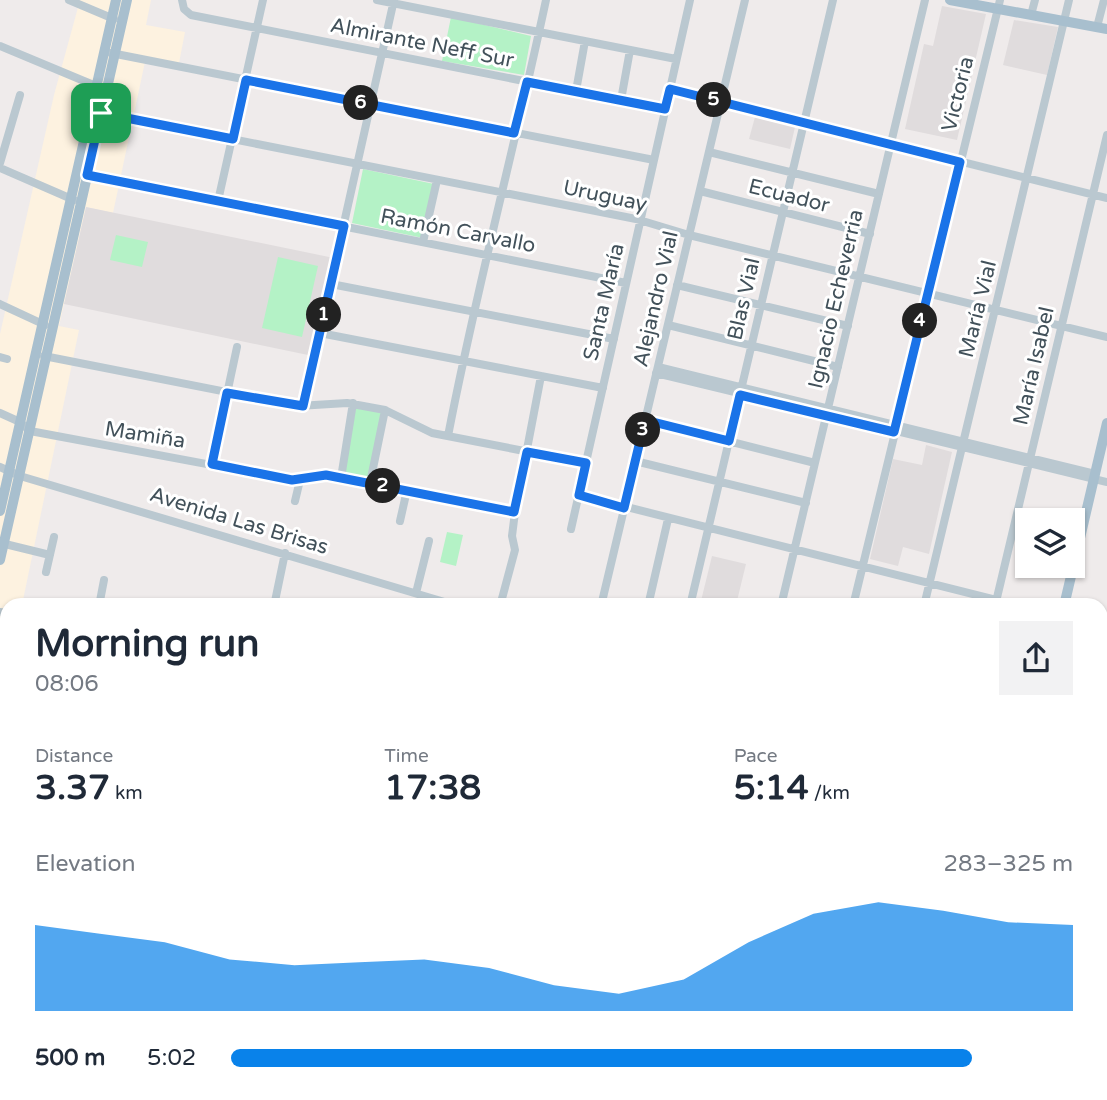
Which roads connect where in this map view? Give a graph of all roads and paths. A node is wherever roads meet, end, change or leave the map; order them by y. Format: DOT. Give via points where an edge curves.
graph roads {
  1 [pos="69,0"];
  2 [pos="116,0"];
  3 [pos="127,0"];
  4 [pos="182,0"];
  5 [pos="262,0"];
  6 [pos="377,0"];
  7 [pos="546,0"];
  8 [pos="690,0"];
  9 [pos="745,0"];
  10 [pos="833,0"];
  11 [pos="925,0"];
  12 [pos="950,0"];
  13 [pos="1035,0"];
  14 [pos="1069,0"];
  15 [pos="1104,0"];
  16 [pos="393,1"];
  17 [pos="965,1"];
  18 [pos="999,4"];
  19 [pos="1031,15"];
  20 [pos="117,19"];
  21 [pos="1066,22"];
  22 [pos="257,27"];
  23 [pos="1102,28"];
  24 [pos="539,32"];
  25 [pos="585,41"];
  26 [pos="0,46"];
  27 [pos="630,50"];
  28 [pos="382,52"];
  29 [pos="109,53"];
  30 [pos="676,60"];
  31 [pos="246,80"];
  32 [pos="527,82"];
  33 [pos="96,86"];
  34 [pos="670,89"];
  35 [pos="576,91"];
  36 [pos="20,95"];
  37 [pos="621,100"];
  38 [pos="721,102"];
  39 [pos="371,105"];
  40 [pos="665,109"];
  41 [pos="96,112"];
  42 [pos="804,123"];
  43 [pos="514,133"];
  44 [pos="1107,135"];
  45 [pos="233,139"];
  46 [pos="891,145"];
  47 [pos="709,152"];
  48 [pos="654,160"];
  49 [pos="960,162"];
  50 [pos="358,164"];
  51 [pos="0,166"];
  52 [pos="792,172"];
  53 [pos="82,174"];
  54 [pos="1028,179"];
  55 [pos="437,180"];
  56 [pos="700,191"];
  57 [pos="502,192"];
  58 [pos="879,194"];
  59 [pos="1093,194"];
  60 [pos="1107,198"];
  61 [pos="76,201"];
  62 [pos="218,201"];
  63 [pos="783,212"];
  64 [pos="640,220"];
  65 [pos="344,226"];
  66 [pos="870,234"];
  67 [pos="689,235"];
  68 [pos="423,242"];
  69 [pos="489,255"];
  70 [pos="773,255"];
  71 [pos="860,276"];
  72 [pos="626,283"];
  73 [pos="331,284"];
  74 [pos="677,285"];
  75 [pos="927,293"];
  76 [pos="0,304"];
  77 [pos="761,305"];
  78 [pos="996,310"];
  79 [pos="473,311"];
  80 [pos="668,325"];
  81 [pos="48,326"];
  82 [pos="848,326"];
  83 [pos="1062,326"];
  84 [pos="320,333"];
  85 [pos="1107,337"];
  86 [pos="614,339"];
  87 [pos="751,346"];
  88 [pos="237,347"];
  89 [pos="41,356"];
  90 [pos="462,360"];
  91 [pos="838,367"];
  92 [pos="657,370"];
  93 [pos="541,376"];
  94 [pos="603,388"];
  95 [pos="741,391"];
  96 [pos="227,393"];
  97 [pos="354,403"];
  98 [pos="303,406"];
  99 [pos="385,410"];
  100 [pos="827,412"];
  101 [pos="0,413"];
  102 [pos="645,420"];
  103 [pos="20,422"];
  104 [pos="1107,423"];
  105 [pos="895,429"];
  106 [pos="30,431"];
  107 [pos="448,436"];
  108 [pos="729,441"];
  109 [pos="963,445"];
  110 [pos="527,452"];
  111 [pos="635,461"];
  112 [pos="1029,462"];
  113 [pos="586,463"];
  114 [pos="815,463"];
  115 [pos="212,464"];
  116 [pos="10,471"];
  117 [pos="1094,477"];
  118 [pos="341,478"];
  119 [pos="300,480"];
  120 [pos="719,482"];
  121 [pos="1107,482"];
  122 [pos="370,483"];
  123 [pos="407,490"];
  124 [pos="579,495"];
  125 [pos="295,501"];
  126 [pos="806,503"];
  127 [pos="624,508"];
  128 [pos="0,511"];
  129 [pos="514,512"];
  130 [pos="668,519"];
  131 [pos="400,521"];
  132 [pos="571,529"];
  133 [pos="708,529"];
  134 [pos="54,537"];
  135 [pos="429,541"];
  136 [pos="2,543"];
  137 [pos="795,550"];
  138 [pos="285,553"];
  139 [pos="50,555"];
  140 [pos="0,560"];
  141 [pos="862,567"];
  142 [pos="46,572"];
  143 [pos="104,580"];
  144 [pos="930,583"];
  145 [pos="416,593"];
  146 [pos="101,598"];
  147 [pos="276,598"];
  148 [pos="432,598"];
  149 [pos="502,598"];
  150 [pos="603,598"];
  151 [pos="650,598"];
  152 [pos="692,598"];
  153 [pos="784,598"];
  154 [pos="855,598"];
  155 [pos="926,598"];
  156 [pos="982,598"];
  157 [pos="997,598"];
  158 [pos="1066,598"];
  1 -- 20 [label="street"];
  2 -- 20 [label="main road"];
  3 -- 20 [label="main road"];
  4 -- 22 [label="street, Almirante Neff Sur" via="182,7 191,15"];
  5 -- 22 [label="street"];
  6 -- 16 [label="street"];
  7 -- 24 [label="street"];
  8 -- 30 [label="street, Santa María"];
  9 -- 38 [label="street, Alejandro Vial"];
  10 -- 42 [label="street, Blas Vial"];
  11 -- 46 [label="street, Ignacio Echeverria"];
  12 -- 17 [label="main road"];
  13 -- 19 [label="street"];
  14 -- 21 [label="street, María Vial"];
  15 -- 23 [label="street"];
  16 -- 24 [label="street"];
  16 -- 28 [label="street"];
  17 -- 18 [label="main road"];
  18 -- 19 [label="main road"];
  18 -- 49 [label="street, Victoria"];
  19 -- 21 [label="main road"];
  20 -- 29 [label="main road"];
  21 -- 23 [label="main road"];
  21 -- 54 [label="street, María Vial"];
  22 -- 28 [label="street, Almirante Neff Sur"];
  22 -- 31 [label="street"];
  24 -- 25 [label="street"];
  24 -- 32 [label="street"];
  25 -- 27 [label="street"];
  25 -- 35 [label="street"];
  26 -- 33 [label="street"];
  27 -- 30 [label="street"];
  27 -- 37 [label="street"];
  28 -- 32 [label="street, Almirante Neff Sur"];
  28 -- 39 [label="street"];
  29 -- 31 [label="street"];
  29 -- 33 [label="main road"];
  29 -- 41 [label="main road"];
  30 -- 34 [label="street, Santa María"];
  31 -- 39 [label="street"];
  31 -- 45 [label="street"];
  32 -- 35 [label="street, Almirante Neff Sur"];
  32 -- 43 [label="street"];
  33 -- 41 [label="main road"];
  34 -- 38 [label="street"];
  34 -- 40 [label="street, Santa María"];
  35 -- 37 [label="street, Almirante Neff Sur"];
  36 -- 51 [label="street"];
  37 -- 40 [label="street, Almirante Neff Sur"];
  38 -- 42 [label="street"];
  38 -- 47 [label="street, Alejandro Vial"];
  39 -- 43 [label="street"];
  39 -- 50 [label="street"];
  40 -- 48 [label="street, Santa María"];
  41 -- 45 [label="street, Uruguay"];
  41 -- 53 [label="main road"];
  42 -- 46 [label="street"];
  42 -- 52 [label="street, Blas Vial"];
  43 -- 48 [label="street"];
  43 -- 57 [label="street"];
  44 -- 59 [label="street, María Isabel"];
  45 -- 50 [label="street, Uruguay"];
  45 -- 62 [label="street"];
  46 -- 49 [label="street"];
  46 -- 58 [label="street, Ignacio Echeverria"];
  47 -- 52 [label="street"];
  47 -- 56 [label="street, Alejandro Vial"];
  48 -- 64 [label="street, Santa María"];
  49 -- 54 [label="street"];
  49 -- 75 [label="street, Victoria"];
  50 -- 55 [label="street, Uruguay"];
  50 -- 65 [label="street"];
  51 -- 61 [label="street"];
  52 -- 58 [label="street"];
  52 -- 63 [label="street, Blas Vial"];
  53 -- 61 [label="main road"];
  53 -- 62 [label="street, Ramón Carvallo"];
  54 -- 59 [label="street"];
  54 -- 78 [label="street, María Vial"];
  55 -- 57 [label="street, Uruguay"];
  55 -- 68 [label="street"];
  56 -- 63 [label="street, Ecuador"];
  56 -- 67 [label="street, Alejandro Vial"];
  57 -- 64 [label="street, Uruguay"];
  57 -- 69 [label="street"];
  58 -- 66 [label="street, Ignacio Echeverria"];
  59 -- 60 [label="street"];
  59 -- 83 [label="street, María Isabel"];
  61 -- 81 [label="main road"];
  62 -- 65 [label="street, Ramón Carvallo"];
  63 -- 66 [label="street, Ecuador"];
  63 -- 70 [label="street, Blas Vial"];
  64 -- 67 [label="street, Uruguay"];
  64 -- 72 [label="street, Santa María"];
  65 -- 68 [label="street, Ramón Carvallo"];
  65 -- 73 [label="street"];
  66 -- 71 [label="street, Ignacio Echeverria"];
  67 -- 70 [label="street, Uruguay"];
  67 -- 74 [label="street, Alejandro Vial"];
  68 -- 69 [label="street, Ramón Carvallo"];
  69 -- 72 [label="street, Ramón Carvallo"];
  69 -- 79 [label="street"];
  70 -- 71 [label="street, Uruguay"];
  70 -- 77 [label="street, Blas Vial"];
  71 -- 75 [label="street, Uruguay"];
  71 -- 82 [label="street, Ignacio Echeverria"];
  72 -- 86 [label="street, Santa María"];
  73 -- 79 [label="street"];
  73 -- 84 [label="street"];
  74 -- 77 [label="street"];
  74 -- 80 [label="street, Alejandro Vial"];
  75 -- 78 [label="street, Uruguay"];
  75 -- 105 [label="street, Victoria"];
  76 -- 81 [label="street"];
  77 -- 82 [label="street"];
  77 -- 87 [label="street, Blas Vial"];
  78 -- 83 [label="street, Uruguay"];
  78 -- 109 [label="street, María Vial"];
  79 -- 86 [label="street"];
  79 -- 90 [label="street"];
  80 -- 87 [label="street"];
  80 -- 92 [label="street, Alejandro Vial"];
  81 -- 89 [label="main road"];
  82 -- 91 [label="street, Ignacio Echeverria"];
  83 -- 85 [label="street, Uruguay"];
  83 -- 112 [label="street, María Isabel"];
  84 -- 90 [label="street"];
  84 -- 98 [label="street"];
  86 -- 94 [label="street, Santa María"];
  87 -- 91 [label="street"];
  87 -- 95 [label="street, Blas Vial"];
  88 -- 96 [label="street"];
  89 -- 96 [label="street"];
  89 -- 103 [label="main road"];
  89 -- 106 [label="main road"];
  90 -- 93 [label="street"];
  90 -- 107 [label="street"];
  91 -- 100 [label="street, Ignacio Echeverria"];
  92 -- 95 [label="street"];
  92 -- 102 [label="street, Alejandro Vial"];
  93 -- 94 [label="street"];
  93 -- 110 [label="street"];
  94 -- 113 [label="street, Santa María"];
  95 -- 100 [label="street"];
  95 -- 108 [label="street, Blas Vial"];
  96 -- 98 [label="street"];
  96 -- 115 [label="street"];
  97 -- 98 [label="street"];
  97 -- 99 [label="street"];
  97 -- 118 [label="street"];
  99 -- 107 [label="street"];
  99 -- 122 [label="street"];
  100 -- 105 [label="street"];
  100 -- 114 [label="street, Ignacio Echeverria"];
  101 -- 103 [label="street"];
  102 -- 108 [label="street"];
  102 -- 111 [label="street, Alejandro Vial"];
  103 -- 106 [label="street"];
  103 -- 116 [label="main road"];
  104 -- 117 [label="main road"];
  105 -- 109 [label="street"];
  105 -- 141 [label="street, Victoria"];
  106 -- 115 [label="street, Mamiña"];
  106 -- 116 [label="main road"];
  107 -- 110 [label="street"];
  108 -- 114 [label="street"];
  108 -- 120 [label="street, Blas Vial"];
  109 -- 112 [label="street"];
  109 -- 144 [label="street, María Vial"];
  110 -- 113 [label="street"];
  110 -- 129 [label="street"];
  111 -- 120 [label="street"];
  111 -- 127 [label="street, Alejandro Vial"];
  112 -- 117 [label="street"];
  112 -- 157 [label="street, María Isabel"];
  113 -- 124 [label="street, Santa María"];
  114 -- 126 [label="street, Ignacio Echeverria"];
  115 -- 119 [label="street, Mamiña"];
  116 -- 128 [label="main road"];
  116 -- 136 [label="main road"];
  116 -- 138 [label="street, Avenida Las Brisas"];
  117 -- 121 [label="street"];
  117 -- 158 [label="main road"];
  118 -- 119 [label="street, Mamiña" via="318,474"];
  118 -- 122 [label="street, Mamiña"];
  119 -- 125 [label="street"];
  120 -- 126 [label="street"];
  120 -- 133 [label="street, Blas Vial"];
  122 -- 123 [label="street, Mamiña"];
  123 -- 129 [label="street, Mamiña"];
  123 -- 131 [label="street"];
  124 -- 127 [label="street"];
  124 -- 132 [label="street, Santa María"];
  126 -- 137 [label="street, Ignacio Echeverria"];
  127 -- 130 [label="street"];
  127 -- 150 [label="street, Alejandro Vial"];
  129 -- 149 [label="street" via="514,550"];
  130 -- 133 [label="street"];
  130 -- 151 [label="street"];
  133 -- 137 [label="street"];
  133 -- 152 [label="street, Blas Vial"];
  134 -- 139 [label="street"];
  135 -- 145 [label="street"];
  136 -- 139 [label="street"];
  136 -- 140 [label="main road"];
  137 -- 141 [label="street"];
  137 -- 153 [label="street, Ignacio Echeverria"];
  138 -- 145 [label="street, Avenida Las Brisas"];
  138 -- 147 [label="street"];
  139 -- 142 [label="street"];
  141 -- 144 [label="street"];
  141 -- 154 [label="street, Victoria"];
  143 -- 146 [label="street"];
  144 -- 155 [label="street, María Vial"];
  144 -- 156 [label="street"];
  145 -- 148 [label="street, Avenida Las Brisas"];
}
